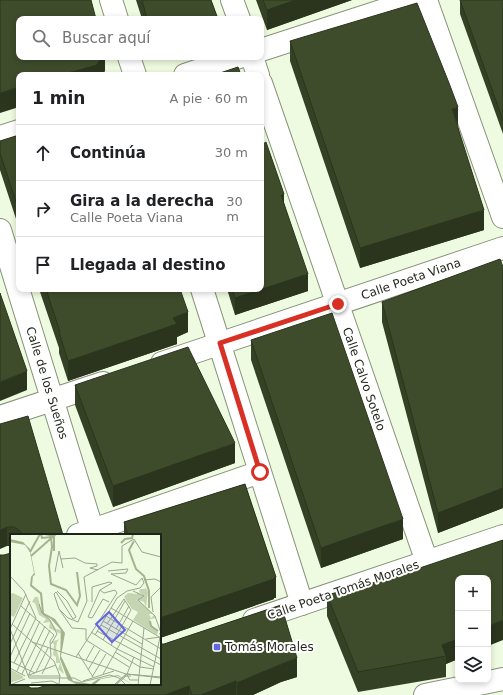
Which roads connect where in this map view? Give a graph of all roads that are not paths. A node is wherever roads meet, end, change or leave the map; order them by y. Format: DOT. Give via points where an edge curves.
graph roads {
  1 [pos="111,0"];
  2 [pos="232,0"];
  3 [pos="415,0"];
  4 [pos="426,0"];
  5 [pos="116,16"];
  6 [pos="238,16"];
  7 [pos="264,49"];
  8 [pos="130,60"];
  9 [pos="230,60"];
  10 [pos="253,60"];
  11 [pos="134,72"];
  12 [pos="195,72"];
  13 [pos="257,72"];
  14 [pos="264,92"];
  15 [pos="16,132"];
  16 [pos="0,137"];
  17 [pos="503,218"];
  18 [pos="0,230"];
  19 [pos="503,248"];
  20 [pos="9,260"];
  21 [pos="16,283"];
  22 [pos="19,292"];
  23 [pos="203,292"];
  24 [pos="338,304"];
  25 [pos="220,343"];
  26 [pos="147,368"];
  27 [pos="118,378"];
  28 [pos="52,400"];
  29 [pos="0,417"];
  30 [pos="260,472"];
  31 [pos="88,533"];
  32 [pos="503,536"];
  33 [pos="427,562"];
  34 [pos="302,604"];
  35 [pos="235,626"];
  36 [pos="503,680"];
  37 [pos="425,695"];
  1 -- 5 [label="street"];
  2 -- 6 [label="street"];
  3 -- 7 [label="street"];
  4 -- 17 [label="street"];
  8 -- 11 [label="street"];
  9 -- 12 [label="street"];
  10 -- 13 [label="street"];
  14 -- 24 [label="street, Calle Calvo Sotelo"];
  15 -- 16 [label="street"];
  18 -- 20 [label="street, Calle de los Sueños"];
  19 -- 24 [label="street, Calle Poeta Viana"];
  20 -- 21 [label="street, Calle de los Sueños"];
  22 -- 28 [label="street, Calle de los Sueños"];
  23 -- 25 [label="street"];
  24 -- 25 [label="street, Calle Poeta Viana"];
  24 -- 33 [label="street, Calle Calvo Sotelo"];
  25 -- 26 [label="street, Calle Poeta Viana"];
  25 -- 30 [label="street"];
  27 -- 28 [label="street"];
  28 -- 29 [label="street"];
  28 -- 31 [label="street, Calle de los Sueños"];
  30 -- 31 [label="street"];
  30 -- 34 [label="street"];
  32 -- 33 [label="street, Calle Poeta Tomás Morales"];
  33 -- 34 [label="street, Calle Poeta Tomás Morales"];
  34 -- 35 [label="street, Calle Poeta Tomás Morales"];
  36 -- 37 [label="street"];
}
